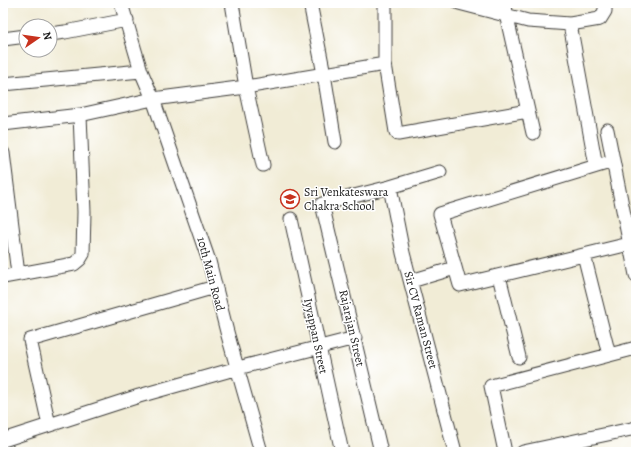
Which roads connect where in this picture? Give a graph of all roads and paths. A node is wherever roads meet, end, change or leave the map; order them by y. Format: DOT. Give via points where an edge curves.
graph roads {
  1 [pos="121,3"];
  2 [pos="232,3"];
  3 [pos="310,3"];
  4 [pos="385,3"];
  5 [pos="459,3"];
  6 [pos="606,3"];
  7 [pos="505,8"];
  8 [pos="127,20"];
  9 [pos="570,24"];
  10 [pos="58,33"];
  11 [pos="18,37"];
  12 [pos="3,39"];
  13 [pos="385,64"];
  14 [pos="141,71"];
  15 [pos="324,74"];
  16 [pos="3,84"];
  17 [pos="246,87"];
  18 [pos="153,99"];
  19 [pos="528,111"];
  20 [pos="80,115"];
  21 [pos="3,124"];
  22 [pos="607,130"];
  23 [pos="533,133"];
  24 [pos="335,142"];
  25 [pos="3,153"];
  26 [pos="613,161"];
  27 [pos="263,164"];
  28 [pos="596,166"];
  29 [pos="440,172"];
  30 [pos="390,187"];
  31 [pos="291,219"];
  32 [pos="629,244"];
  33 [pos="584,255"];
  34 [pos="455,268"];
  35 [pos="18,274"];
  36 [pos="636,275"];
  37 [pos="499,276"];
  38 [pos="3,278"];
  39 [pos="411,281"];
  40 [pos="215,287"];
  41 [pos="355,338"];
  42 [pos="319,347"];
  43 [pos="636,348"];
  44 [pos="609,355"];
  45 [pos="519,357"];
  46 [pos="238,368"];
  47 [pos="49,425"];
  48 [pos="636,428"];
  49 [pos="3,440"];
  50 [pos="261,452"];
  51 [pos="342,452"];
  52 [pos="381,452"];
  53 [pos="455,452"];
  54 [pos="505,452"];
  55 [pos="523,452"];
  1 -- 8 [label="street, 10th Main Road"];
  2 -- 17 [label="street"];
  3 -- 15 [label="street"];
  4 -- 13 [label="street"];
  5 -- 7 [label="street"];
  6 -- 9 [label="street" via="600,19"];
  7 -- 9 [label="street" via="528,21"];
  7 -- 19 [label="street"];
  8 -- 10 [label="street"];
  8 -- 14 [label="street, 10th Main Road"];
  9 -- 28 [label="street"];
  11 -- 12 [label="street"];
  13 -- 15 [label="street"];
  13 -- 19 [label="street" via="398,134"];
  14 -- 16 [label="street"];
  14 -- 18 [label="street, 10th Main Road"];
  15 -- 17 [label="street"];
  15 -- 24 [label="street"];
  17 -- 18 [label="street"];
  17 -- 27 [label="street"];
  18 -- 20 [label="street"];
  18 -- 40 [label="street, 10th Main Road" via="202,240"];
  19 -- 23 [label="street"];
  20 -- 21 [label="street"];
  20 -- 35 [label="street" via="83,254 74,264"];
  22 -- 26 [label="street"];
  25 -- 35 [label="street"];
  26 -- 28 [label="street"];
  26 -- 32 [label="street"];
  28 -- 34 [label="street" via="440,214"];
  29 -- 30 [label="street"];
  30 -- 39 [label="street, Sir CV Raman Street"];
  30 -- 41 [label="street, Rajarajan Street" via="322,204"];
  31 -- 42 [label="street, Iyyappan Street"];
  32 -- 33 [label="street"];
  32 -- 36 [label="street"];
  33 -- 37 [label="street"];
  33 -- 44 [label="street"];
  34 -- 37 [label="street" via="460,286"];
  34 -- 39 [label="street"];
  35 -- 38 [label="street"];
  37 -- 45 [label="street"];
  39 -- 53 [label="street, Sir CV Raman Street"];
  40 -- 46 [label="street, 10th Main Road"];
  40 -- 47 [label="street" via="30,340"];
  41 -- 42 [label="street"];
  41 -- 52 [label="street, Rajarajan Street"];
  42 -- 46 [label="street"];
  42 -- 51 [label="street, Iyyappan Street"];
  43 -- 44 [label="street"];
  44 -- 54 [label="street" via="491,386"];
  46 -- 47 [label="street"];
  46 -- 50 [label="street, 10th Main Road"];
  47 -- 49 [label="street"];
  48 -- 55 [label="street"];
}
